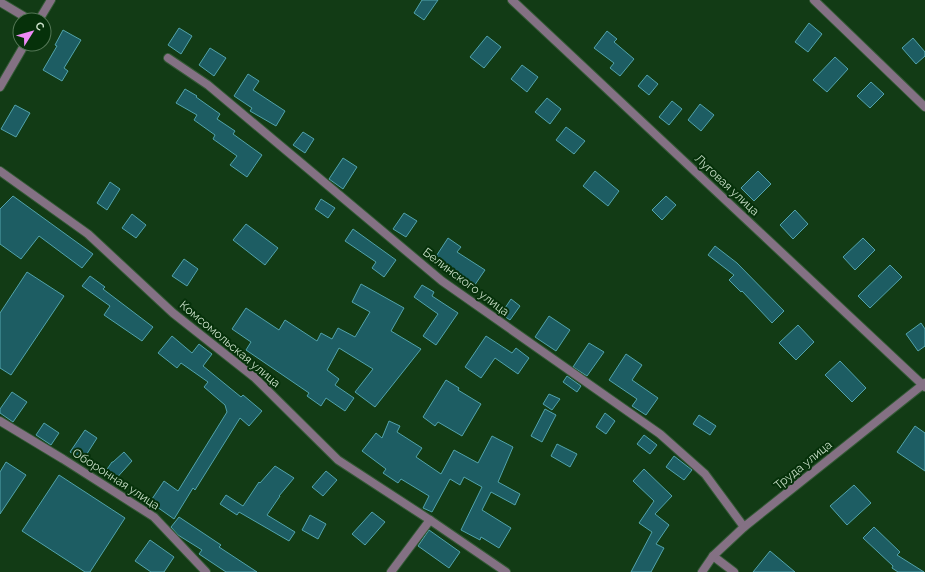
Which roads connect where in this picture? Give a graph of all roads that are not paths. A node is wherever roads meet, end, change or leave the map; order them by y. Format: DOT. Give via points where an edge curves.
graph roads {
  1 [pos="51,0"];
  2 [pos="512,0"];
  3 [pos="814,0"];
  4 [pos="0,2"];
  5 [pos="17,12"];
  6 [pos="44,12"];
  7 [pos="20,52"];
  8 [pos="168,58"];
  9 [pos="0,88"];
  10 [pos="925,107"];
  11 [pos="0,171"];
  12 [pos="924,385"];
  13 [pos="0,421"];
  14 [pos="430,520"];
  15 [pos="744,527"];
  16 [pos="714,556"];
  17 [pos="206,572"];
  18 [pos="392,572"];
  19 [pos="506,572"];
  20 [pos="702,572"];
  21 [pos="734,572"];
  1 -- 6 [label="street"];
  2 -- 12 [label="street, Луговая улица"];
  3 -- 10 [label="street"];
  4 -- 5 [label="street"];
  7 -- 9 [label="street"];
  8 -- 15 [label="street, Белинского улица" via="208,84 442,281 660,434 705,474"];
  11 -- 14 [label="street, Комсомольская улица" via="88,234 173,313 254,377 338,460"];
  12 -- 15 [label="street, Труда улица"];
  13 -- 17 [label="street, Оборонная улица" via="154,517"];
  14 -- 18 [label="street"];
  14 -- 19 [label="street, Комсомольская улица"];
  15 -- 16 [label="street, Труда улица"];
  16 -- 20 [label="street, Труда улица"];
  16 -- 21 [label="street"];
}
